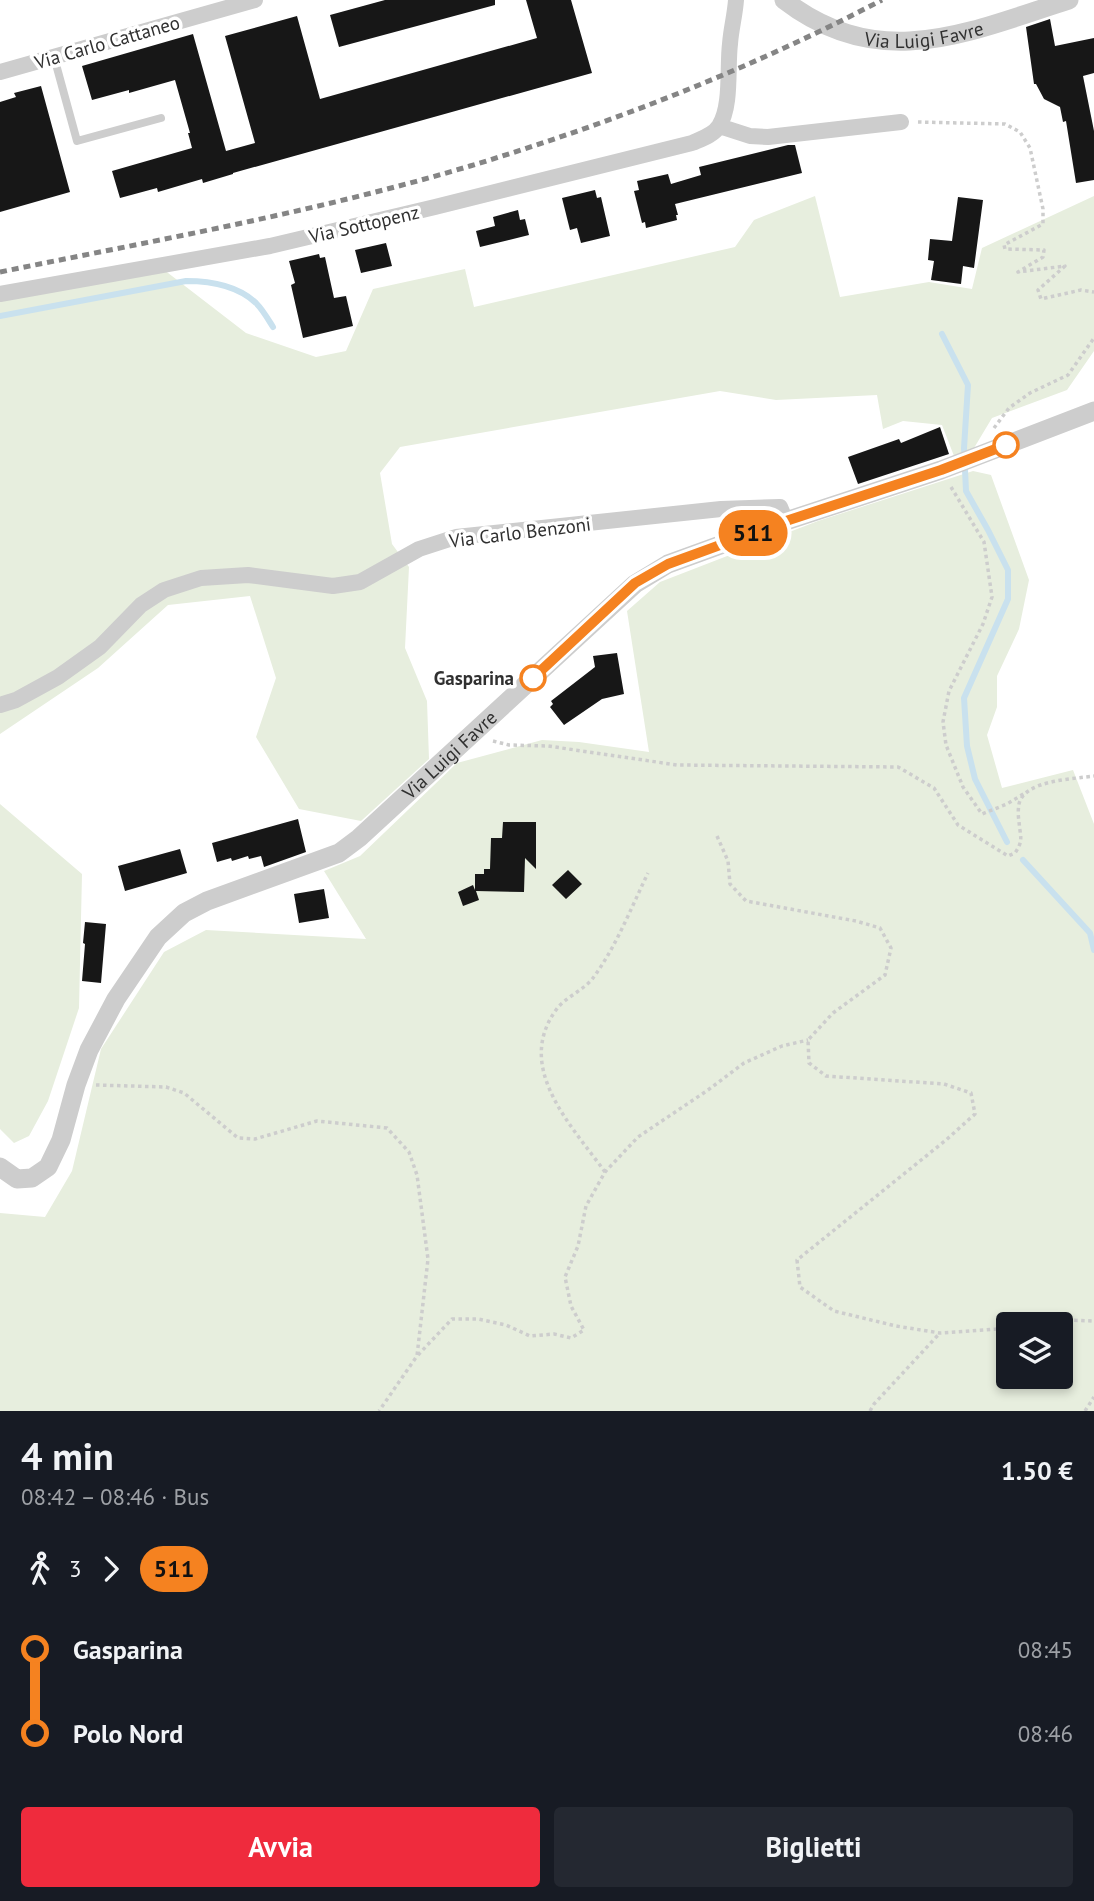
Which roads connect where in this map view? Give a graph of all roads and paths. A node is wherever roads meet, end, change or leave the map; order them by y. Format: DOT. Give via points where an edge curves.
graph roads {
  1 [pos="255,0"];
  2 [pos="736,0"];
  3 [pos="748,0"];
  4 [pos="784,0"];
  5 [pos="1069,0"];
  6 [pos="734,22"];
  7 [pos="54,57"];
  8 [pos="0,72"];
  9 [pos="161,118"];
  10 [pos="901,121"];
  11 [pos="719,126"];
  12 [pos="1094,292"];
  13 [pos="0,293"];
  14 [pos="1094,338"];
  15 [pos="1094,411"];
  16 [pos="984,454"];
  17 [pos="941,470"];
  18 [pos="786,521"];
  19 [pos="0,705"];
  20 [pos="471,735"];
  21 [pos="1094,776"];
  22 [pos="1029,790"];
  23 [pos="717,836"];
  24 [pos="648,873"];
  25 [pos="808,1040"];
  26 [pos="76,1085"];
  27 [pos="0,1167"];
  28 [pos="606,1172"];
  29 [pos="1073,1320"];
  30 [pos="1094,1321"];
  31 [pos="996,1329"];
  32 [pos="940,1332"];
  33 [pos="416,1356"];
  34 [pos="1094,1397"];
  35 [pos="379,1411"];
  36 [pos="870,1411"];
  37 [pos="1085,1411"];
  1 -- 7 [label="street, Via Carlo Cattaneo"];
  2 -- 6 [label="street"];
  3 -- 6 [label="street"];
  4 -- 5 [label="street, Via Luigi Favre" via="845,33 915,42"];
  6 -- 11 [label="street"];
  7 -- 8 [label="street, Via Carlo Cattaneo"];
  7 -- 9 [label="lane" via="77,141"];
  10 -- 11 [label="street" via="768,137"];
  10 -- 12 [label="path" via="1006,124 1020,132 1030,148 1043,224 1005,248 1044,250 1042,257 1018,272 1065,266 1038,290 1041,299 1080,289"];
  11 -- 13 [label="street, Via Sottopenz" via="692,143 335,231"];
  14 -- 16 [label="path" via="1068,375 1009,408 985,439"];
  15 -- 16 [label="street, Via Luigi Favre"];
  16 -- 17 [label="street, Via Luigi Favre"];
  17 -- 18 [label="street, Via Luigi Favre"];
  17 -- 22 [label="path" via="984,542 992,597 949,691 943,722 946,746 963,787 982,814"];
  18 -- 19 [label="street, Via Carlo Benzoni" via="780,507 721,509 456,537 419,549 360,582 333,586 248,575 201,578 164,590 58,677"];
  18 -- 20 [label="street, Via Luigi Favre" via="668,564 635,583"];
  20 -- 22 [label="path" via="509,745 548,746 677,765 898,767 934,788 958,825 1008,856 1021,843 1019,802"];
  20 -- 26 [label="street, Via Luigi Favre" via="339,853 207,901 158,937 116,999"];
  21 -- 22 [label="path"];
  23 -- 25 [label="path" via="728,862 730,884 746,901 880,928 891,948 885,975 833,1013"];
  24 -- 28 [label="path" via="591,981 556,1009 541,1040 543,1076 563,1116"];
  25 -- 28 [label="path" via="744,1063 638,1137"];
  25 -- 32 [label="path" via="809,1063 826,1076 944,1084 971,1093 975,1114 797,1260 800,1287 834,1311"];
  26 -- 27 [label="street, Via Luigi Favre" via="61,1140 48,1167 32,1178 17,1179"];
  26 -- 33 [label="path" via="166,1087 184,1093 238,1138 255,1139 317,1121 387,1128 409,1152 417,1175 428,1259"];
  28 -- 33 [label="path" via="586,1206 578,1246 565,1277 571,1306 584,1330 571,1338 530,1336 506,1325 452,1319"];
  29 -- 30 [label="path"];
  31 -- 32 [label="path"];
  32 -- 36 [label="path"];
  33 -- 35 [label="path"];
  34 -- 37 [label="path"];
}
